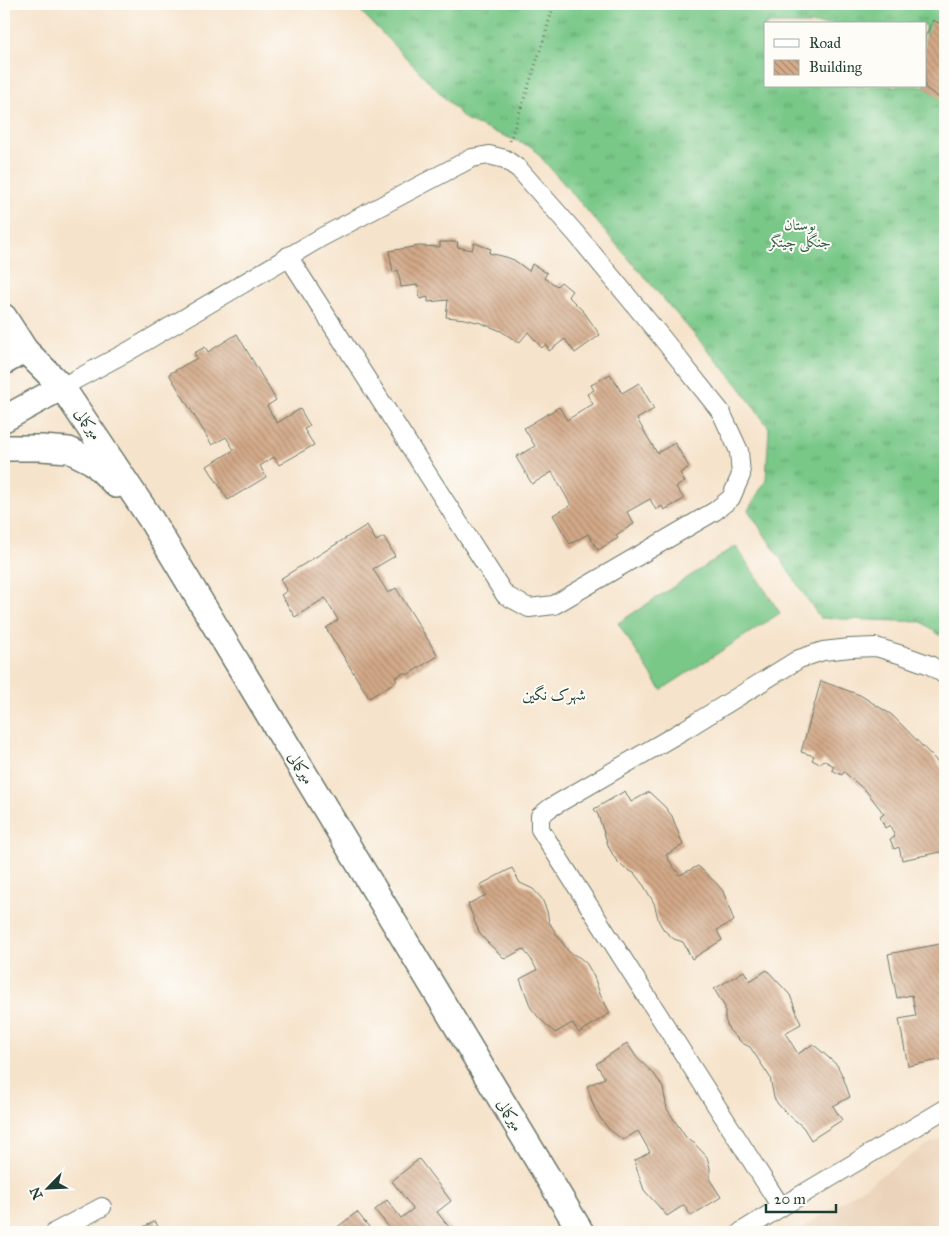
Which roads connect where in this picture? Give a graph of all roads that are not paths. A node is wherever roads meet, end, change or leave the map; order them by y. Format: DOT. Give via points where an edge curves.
graph roads {
  1 [pos="288,256"];
  2 [pos="4,317"];
  3 [pos="25,350"];
  4 [pos="4,362"];
  5 [pos="62,387"];
  6 [pos="4,419"];
  7 [pos="4,448"];
  8 [pos="150,518"];
  9 [pos="945,676"];
  10 [pos="945,1109"];
  11 [pos="102,1207"];
  12 [pos="781,1207"];
  13 [pos="577,1231"];
  14 [pos="55,1232"];
  15 [pos="741,1232"];
  1 -- 1 [label="street" via="472,158 490,155 504,159 519,169 577,235 721,412 739,451 741,475 731,498 554,605 528,608 505,595"];
  1 -- 5 [label="street" via="130,351"];
  2 -- 3 [label="street, میرکمالی"];
  3 -- 4 [label="street"];
  3 -- 5 [label="street, میرکمالی"];
  5 -- 6 [label="street"];
  5 -- 8 [label="street, میرکمالی"];
  7 -- 8 [label="street" via="69,450 93,462"];
  8 -- 13 [label="street, میرکمالی"];
  9 -- 12 [label="street" via="930,665 876,647 823,651 799,659 540,816 540,828"];
  10 -- 12 [label="street"];
  11 -- 14 [label="street"];
  12 -- 15 [label="street"];
}
